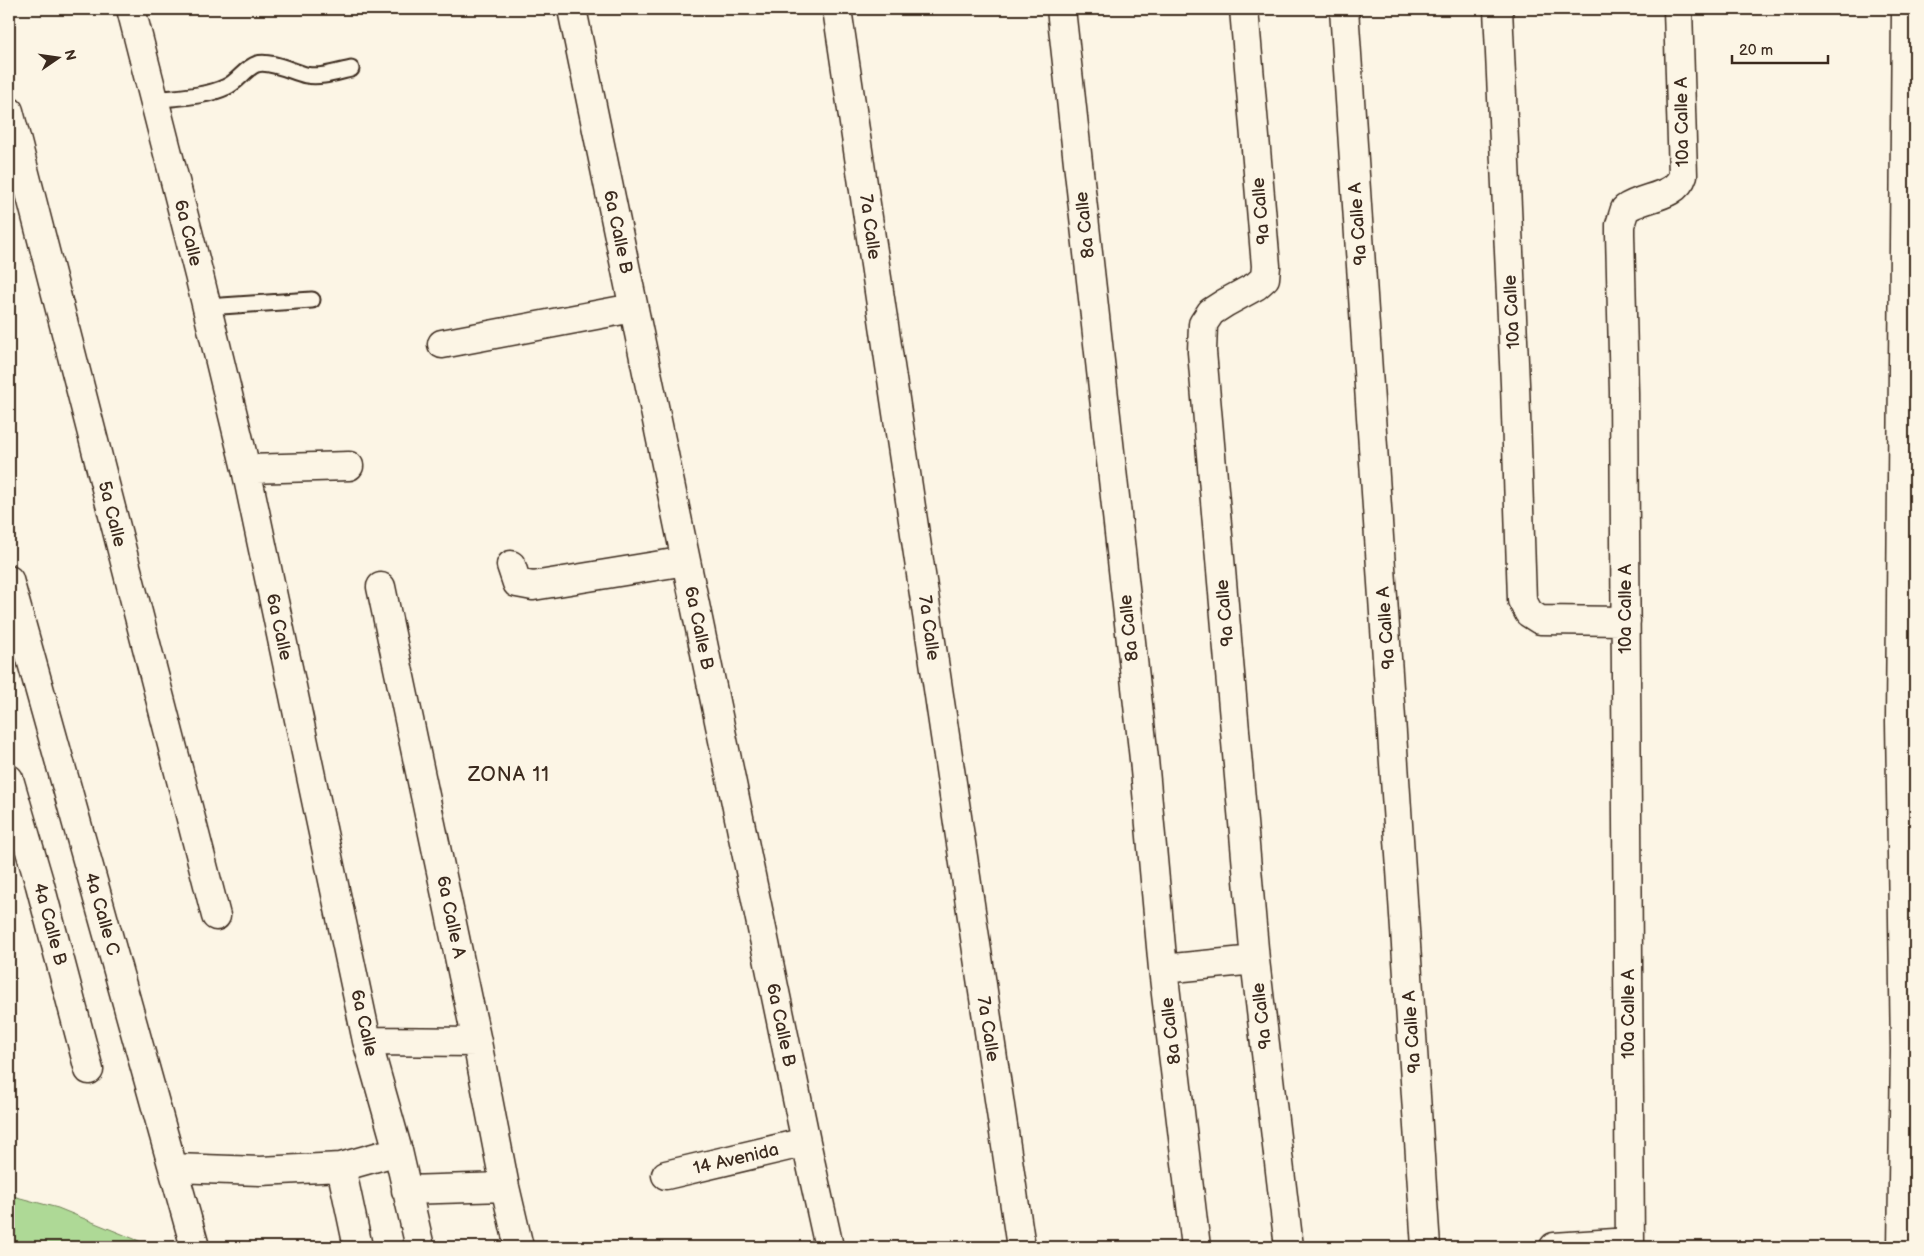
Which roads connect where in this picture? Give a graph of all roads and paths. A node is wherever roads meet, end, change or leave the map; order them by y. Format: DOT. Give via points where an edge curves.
graph roads {
  1 [pos="130,9"];
  2 [pos="572,9"];
  3 [pos="838,9"];
  4 [pos="1061,9"];
  5 [pos="1244,9"];
  6 [pos="1344,9"];
  7 [pos="1498,9"];
  8 [pos="1678,9"];
  9 [pos="1906,9"];
  10 [pos="351,69"];
  11 [pos="154,100"];
  12 [pos="9,111"];
  13 [pos="312,300"];
  14 [pos="207,307"];
  15 [pos="633,308"];
  16 [pos="442,344"];
  17 [pos="349,466"];
  18 [pos="246,469"];
  19 [pos="686,561"];
  20 [pos="511,565"];
  21 [pos="9,580"];
  22 [pos="381,587"];
  23 [pos="1626,621"];
  24 [pos="1908,722"];
  25 [pos="9,779"];
  26 [pos="216,916"];
  27 [pos="1255,960"];
  28 [pos="1163,969"];
  29 [pos="367,1041"];
  30 [pos="477,1042"];
  31 [pos="1910,1051"];
  32 [pos="89,1070"];
  33 [pos="806,1142"];
  34 [pos="398,1151"];
  35 [pos="341,1167"];
  36 [pos="174,1168"];
  37 [pos="666,1175"];
  38 [pos="505,1186"];
  39 [pos="406,1190"];
  40 [pos="1630,1244"];
  41 [pos="195,1247"];
  42 [pos="358,1247"];
  43 [pos="420,1247"];
  44 [pos="519,1247"];
  45 [pos="829,1247"];
  46 [pos="1021,1247"];
  47 [pos="1196,1247"];
  48 [pos="1289,1247"];
  49 [pos="1426,1247"];
  50 [pos="1554,1247"];
  51 [pos="1902,1247"];
  1 -- 11 [label="street, 6a Calle"];
  2 -- 15 [label="street, 6a Calle B"];
  3 -- 46 [label="street, 7a Calle"];
  4 -- 28 [label="street, 8a Calle" via="1144,758"];
  5 -- 27 [label="street, 9a Calle" via="1265,278 1211,312 1204,324 1202,352"];
  6 -- 49 [label="street, 9a Calle A"];
  7 -- 23 [label="street, 10a Calle" via="1522,600 1528,613 1540,620"];
  8 -- 23 [label="street, 10a Calle A" via="1681,183 1673,190 1625,209 1620,225"];
  9 -- 24 [label="street"];
  10 -- 11 [label="lane" via="306,75 258,63 215,92"];
  11 -- 14 [label="street, 6a Calle"];
  12 -- 26 [label="street, 5a Calle"];
  13 -- 14 [label="lane"];
  14 -- 18 [label="street, 6a Calle"];
  15 -- 16 [label="street"];
  15 -- 19 [label="street, 6a Calle B"];
  17 -- 18 [label="street"];
  18 -- 29 [label="street, 6a Calle"];
  19 -- 20 [label="street" via="533,586 518,583"];
  19 -- 33 [label="street, 6a Calle B"];
  21 -- 36 [label="street, 4a Calle C"];
  22 -- 30 [label="street, 6a Calle A"];
  23 -- 40 [label="street, 10a Calle A"];
  24 -- 31 [label="street"];
  25 -- 32 [label="street, 4a Calle B"];
  27 -- 28 [label="street"];
  27 -- 48 [label="street, 9a Calle"];
  28 -- 47 [label="street, 8a Calle"];
  29 -- 30 [label="street"];
  29 -- 34 [label="street, 6a Calle"];
  30 -- 38 [label="street, 6a Calle A"];
  31 -- 51 [label="street"];
  33 -- 37 [label="street, 14 Avenida"];
  33 -- 45 [label="street, 6a Calle B"];
  34 -- 35 [label="street"];
  34 -- 39 [label="street, 6a Calle"];
  35 -- 36 [label="street" via="260,1171"];
  35 -- 42 [label="street"];
  36 -- 41 [label="street, 4a Calle C"];
  38 -- 39 [label="street"];
  38 -- 44 [label="street, 6a Calle A"];
  39 -- 43 [label="street, 6a Calle"];
  40 -- 50 [label="street"];
}
